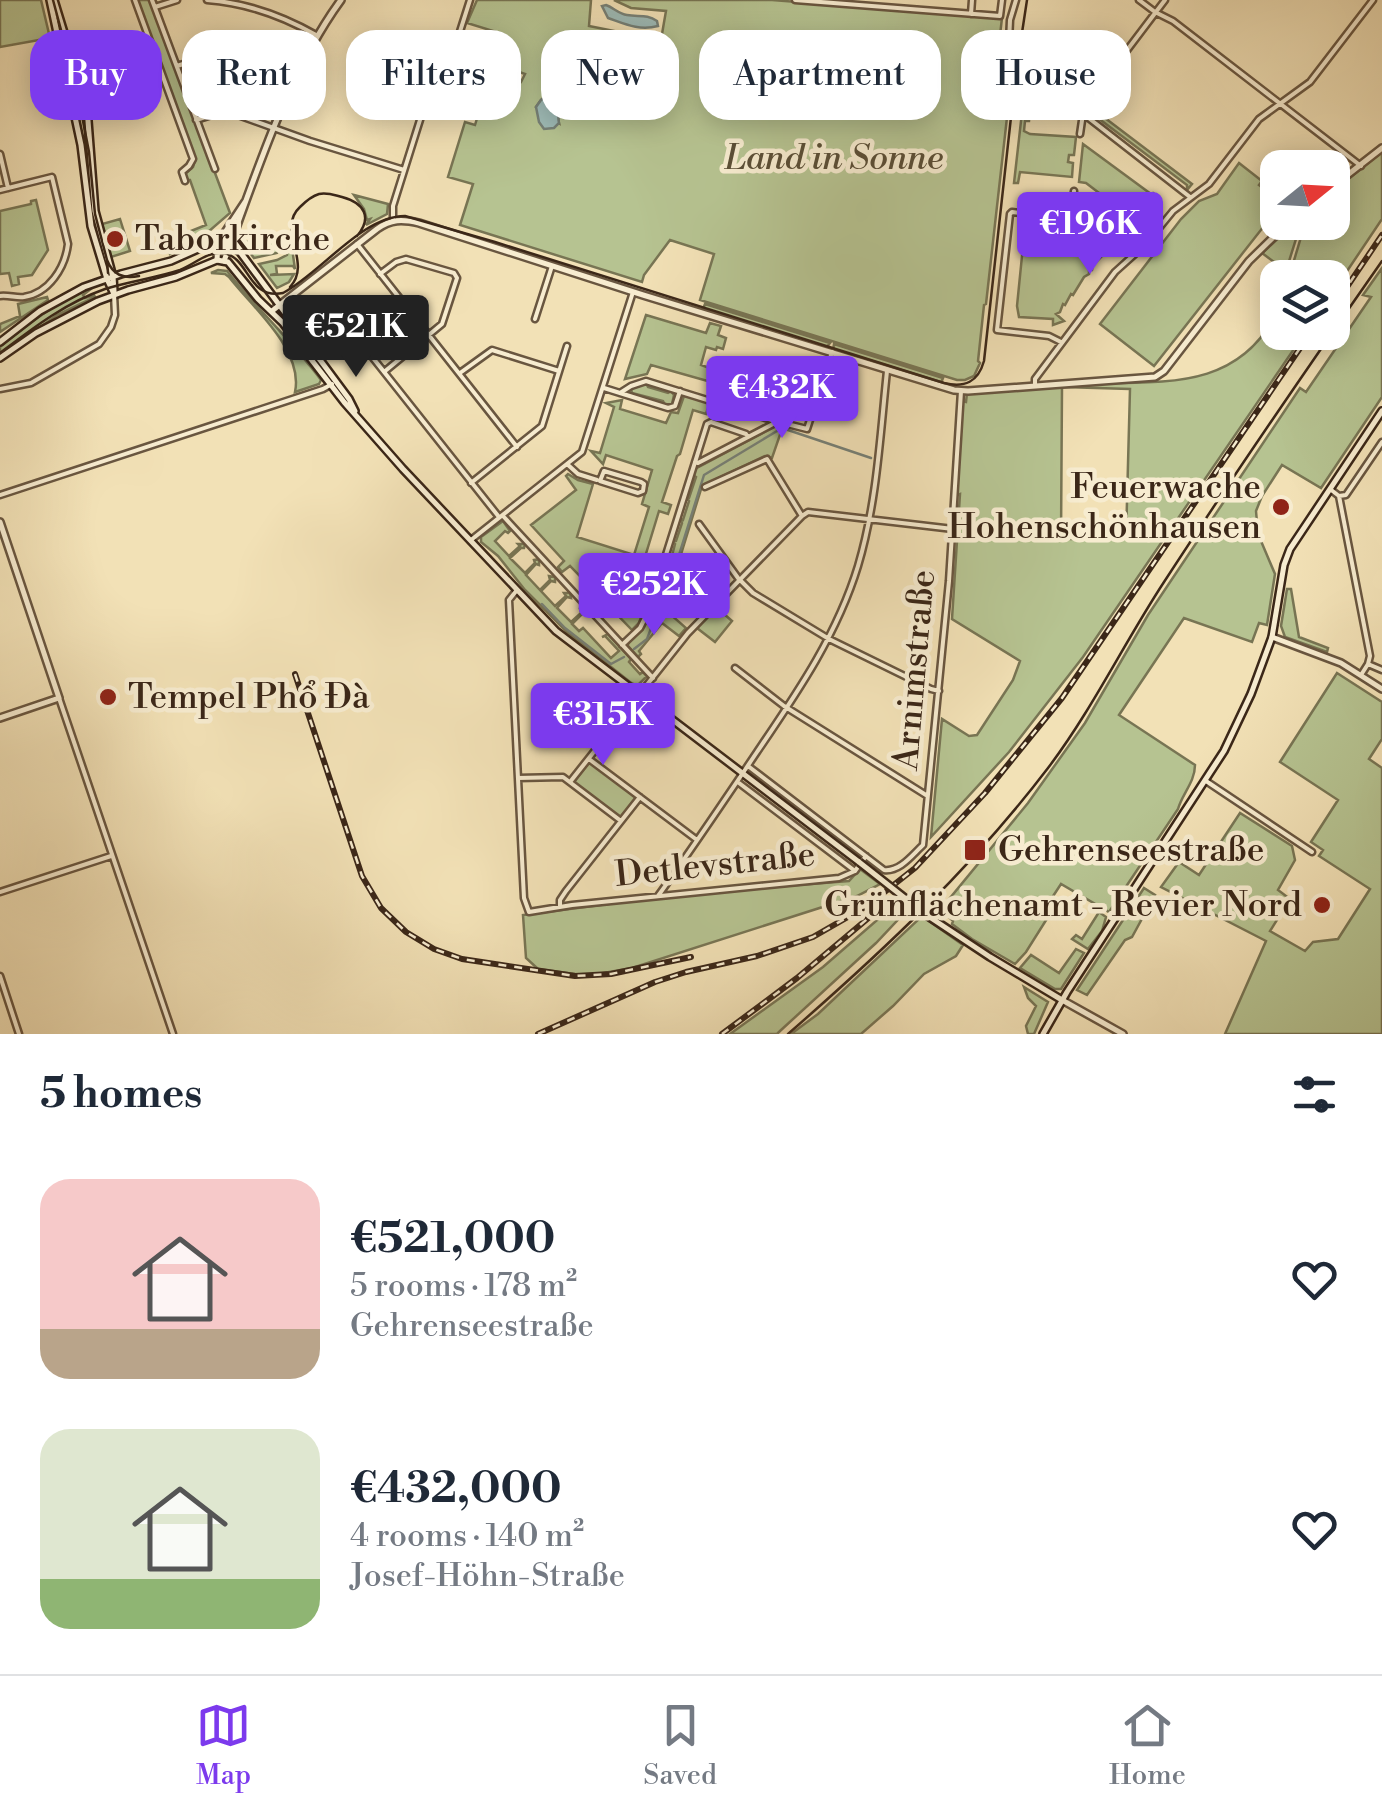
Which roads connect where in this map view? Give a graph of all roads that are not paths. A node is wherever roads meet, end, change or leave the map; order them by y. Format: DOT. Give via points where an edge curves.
graph roads {
  1 [pos="52,0"];
  2 [pos="135,0"];
  3 [pos="152,0"];
  4 [pos="177,0"];
  5 [pos="208,0"];
  6 [pos="342,0"];
  7 [pos="470,0"];
  8 [pos="795,0"];
  9 [pos="809,0"];
  10 [pos="918,0"];
  11 [pos="972,0"];
  12 [pos="1002,0"];
  13 [pos="1016,0"];
  14 [pos="1139,0"];
  15 [pos="1165,0"];
  16 [pos="1372,0"];
  17 [pos="865,3"];
  18 [pos="155,7"];
  19 [pos="918,10"];
  20 [pos="1155,12"];
  21 [pos="971,14"];
  22 [pos="60,30"];
  23 [pos="306,30"];
  24 [pos="322,30"];
  25 [pos="461,30"];
  26 [pos="1010,30"];
  27 [pos="1131,44"];
  28 [pos="182,65"];
  29 [pos="177,66"];
  30 [pos="182,80"];
  31 [pos="1281,103"];
  32 [pos="76,120"];
  33 [pos="88,120"];
  34 [pos="196,120"];
  35 [pos="255,120"];
  36 [pos="279,120"];
  37 [pos="419,120"];
  38 [pos="1082,120"];
  39 [pos="1091,120"];
  40 [pos="276,128"];
  41 [pos="90,133"];
  42 [pos="1080,134"];
  43 [pos="79,135"];
  44 [pos="1382,148"];
  45 [pos="0,154"];
  46 [pos="1360,166"];
  47 [pos="215,168"];
  48 [pos="404,170"];
  49 [pos="1350,174"];
  50 [pos="185,181"];
  51 [pos="8,188"];
  52 [pos="0,190"];
  53 [pos="1074,191"];
  54 [pos="249,197"];
  55 [pos="1190,197"];
  56 [pos="1070,218"];
  57 [pos="394,220"];
  58 [pos="1271,240"];
  59 [pos="218,243"];
  60 [pos="357,244"];
  61 [pos="230,245"];
  62 [pos="1136,253"];
  63 [pos="220,260"];
  64 [pos="552,264"];
  65 [pos="380,274"];
  66 [pos="110,278"];
  67 [pos="634,292"];
  68 [pos="114,294"];
  69 [pos="0,296"];
  70 [pos="280,305"];
  71 [pos="272,312"];
  72 [pos="535,319"];
  73 [pos="430,336"];
  74 [pos="0,342"];
  75 [pos="1062,342"];
  76 [pos="568,346"];
  77 [pos="832,352"];
  78 [pos="0,358"];
  79 [pos="373,358"];
  80 [pos="888,370"];
  81 [pos="560,371"];
  82 [pos="384,372"];
  83 [pos="460,373"];
  84 [pos="333,383"];
  85 [pos="1035,384"];
  86 [pos="603,388"];
  87 [pos="0,390"];
  88 [pos="680,391"];
  89 [pos="961,391"];
  90 [pos="620,394"];
  91 [pos="1382,411"];
  92 [pos="775,421"];
  93 [pos="748,437"];
  94 [pos="1382,442"];
  95 [pos="517,447"];
  96 [pos="695,462"];
  97 [pos="567,464"];
  98 [pos="600,481"];
  99 [pos="471,483"];
  100 [pos="705,487"];
  101 [pos="1330,488"];
  102 [pos="0,495"];
  103 [pos="1339,496"];
  104 [pos="500,516"];
  105 [pos="802,516"];
  106 [pos="870,520"];
  107 [pos="0,522"];
  108 [pos="699,524"];
  109 [pos="953,529"];
  110 [pos="471,540"];
  111 [pos="738,578"];
  112 [pos="517,590"];
  113 [pos="1272,637"];
  114 [pos="829,639"];
  115 [pos="622,645"];
  116 [pos="1368,664"];
  117 [pos="735,668"];
  118 [pos="1382,670"];
  119 [pos="1361,674"];
  120 [pos="653,678"];
  121 [pos="1382,688"];
  122 [pos="939,691"];
  123 [pos="638,695"];
  124 [pos="59,698"];
  125 [pos="787,708"];
  126 [pos="0,718"];
  127 [pos="589,759"];
  128 [pos="748,766"];
  129 [pos="742,774"];
  130 [pos="518,778"];
  131 [pos="1206,781"];
  132 [pos="570,782"];
  133 [pos="738,782"];
  134 [pos="928,796"];
  135 [pos="640,797"];
  136 [pos="621,821"];
  137 [pos="697,840"];
  138 [pos="1312,852"];
  139 [pos="111,856"];
  140 [pos="866,856"];
  141 [pos="855,871"];
  142 [pos="670,880"];
  143 [pos="0,892"];
  144 [pos="676,895"];
  145 [pos="658,896"];
  146 [pos="560,906"];
  147 [pos="0,976"];
  148 [pos="1062,1000"];
  149 [pos="19,1034"];
  150 [pos="173,1034"];
  151 [pos="1044,1034"];
  152 [pos="1123,1034"];
  1 -- 22 [label="main road"];
  2 -- 50 [label="street" via="192,159 182,172"];
  3 -- 18 [label="street"];
  4 -- 18 [label="street"];
  5 -- 23 [label="street" via="271,13"];
  6 -- 24 [label="main road"];
  7 -- 25 [label="street"];
  8 -- 9 [label="street"];
  9 -- 17 [label="street"];
  10 -- 19 [label="street"];
  11 -- 21 [label="street"];
  12 -- 21 [label="street" via="1000,16"];
  13 -- 26 [label="street"];
  14 -- 20 [label="street"];
  15 -- 20 [label="street"];
  16 -- 31 [label="street" via="1310,82"];
  17 -- 19 [label="street"];
  18 -- 29 [label="street"];
  19 -- 21 [label="street"];
  20 -- 27 [label="street"];
  20 -- 31 [label="street"];
  28 -- 29 [label="street"];
  29 -- 30 [label="street"];
  31 -- 46 [label="street"];
  31 -- 55 [label="street"];
  32 -- 43 [label="main road"];
  33 -- 41 [label="main road"];
  34 -- 47 [label="street"];
  35 -- 40 [label="street"];
  36 -- 40 [label="main road"];
  37 -- 48 [label="street"];
  38 -- 42 [label="street"];
  39 -- 55 [label="street"];
  40 -- 48 [label="street"];
  40 -- 54 [label="main road"];
  41 -- 43 [label="main road"];
  41 -- 66 [label="main road" via="95,211"];
  43 -- 66 [label="main road" via="90,226"];
  44 -- 46 [label="main road"];
  45 -- 51 [label="street"];
  46 -- 49 [label="main road"];
  48 -- 57 [label="street"];
  51 -- 52 [label="street"];
  51 -- 69 [label="street" via="52,177 68,244 42,291"];
  53 -- 56 [label="street"];
  54 -- 59 [label="main road"];
  54 -- 61 [label="main road"];
  55 -- 62 [label="street"];
  56 -- 62 [label="street" via="1090,221"];
  56 -- 75 [label="street" via="1010,214 997,330"];
  57 -- 60 [label="main road"];
  57 -- 64 [label="main road"];
  58 -- 85 [label="main road" via="1156,377"];
  59 -- 61 [label="main road"];
  59 -- 63 [label="main road"];
  59 -- 66 [label="main road"];
  60 -- 65 [label="street"];
  60 -- 70 [label="main road"];
  61 -- 63 [label="main road"];
  61 -- 70 [label="main road"];
  62 -- 75 [label="street"];
  63 -- 68 [label="main road"];
  63 -- 71 [label="main road"];
  64 -- 67 [label="main road"];
  64 -- 72 [label="street"];
  65 -- 73 [label="street"];
  65 -- 73 [label="street" via="406,259 454,273 444,322"];
  66 -- 68 [label="main road"];
  66 -- 74 [label="main road" via="58,300"];
  67 -- 77 [label="main road"];
  67 -- 86 [label="street"];
  68 -- 78 [label="main road" via="36,332"];
  68 -- 87 [label="street" via="112,326 99,344 31,384"];
  70 -- 71 [label="main road"];
  70 -- 84 [label="main road"];
  71 -- 84 [label="main road"];
  73 -- 82 [label="street"];
  73 -- 83 [label="street"];
  75 -- 85 [label="street"];
  76 -- 81 [label="street"];
  77 -- 80 [label="main road"];
  77 -- 92 [label="street" via="807,428"];
  79 -- 82 [label="street"];
  80 -- 89 [label="main road"];
  80 -- 106 [label="street"];
  81 -- 83 [label="street" via="492,350"];
  81 -- 95 [label="street" via="542,426"];
  82 -- 99 [label="street"];
  83 -- 95 [label="street"];
  84 -- 102 [label="street"];
  84 -- 110 [label="main road"];
  85 -- 89 [label="main road"];
  86 -- 90 [label="street"];
  86 -- 97 [label="street" via="584,449"];
  88 -- 90 [label="street" via="643,381"];
  88 -- 90 [label="street" via="668,408"];
  88 -- 92 [label="street"];
  89 -- 109 [label="street, Arnimstraße"];
  91 -- 101 [label="main road"];
  92 -- 93 [label="street"];
  93 -- 96 [label="street"];
  93 -- 96 [label="street" via="709,422"];
  94 -- 103 [label="street"];
  95 -- 99 [label="street"];
  96 -- 115 [label="street" via="645,620"];
  97 -- 98 [label="street"];
  97 -- 104 [label="street"];
  98 -- 98 [label="street" via="638,493 644,488 604,471"];
  99 -- 104 [label="street"];
  100 -- 105 [label="street" via="766,459"];
  101 -- 103 [label="street"];
  101 -- 113 [label="main road" via="1287,557"];
  103 -- 116 [label="street"];
  104 -- 110 [label="street"];
  104 -- 115 [label="street"];
  105 -- 106 [label="street"];
  105 -- 111 [label="street"];
  106 -- 109 [label="street"];
  106 -- 114 [label="street"];
  107 -- 124 [label="main road"];
  108 -- 111 [label="street"];
  109 -- 122 [label="street, Arnimstraße"];
  110 -- 112 [label="main road"];
  111 -- 114 [label="street"];
  111 -- 120 [label="street"];
  112 -- 123 [label="main road" via="569,642"];
  112 -- 130 [label="street" via="509,600"];
  113 -- 119 [label="main road"];
  113 -- 131 [label="main road" via="1242,716"];
  114 -- 122 [label="street"];
  114 -- 125 [label="street"];
  115 -- 120 [label="street"];
  116 -- 118 [label="street"];
  116 -- 119 [label="street"];
  117 -- 125 [label="street"];
  119 -- 121 [label="main road"];
  120 -- 123 [label="street"];
  122 -- 134 [label="street, Arnimstraße"];
  123 -- 127 [label="street"];
  123 -- 129 [label="main road"];
  124 -- 126 [label="main road"];
  124 -- 139 [label="street"];
  125 -- 128 [label="street"];
  125 -- 134 [label="street"];
  127 -- 132 [label="street"];
  127 -- 135 [label="street"];
  128 -- 129 [label="street"];
  128 -- 140 [label="street"];
  129 -- 133 [label="street"];
  129 -- 148 [label="main road, bridge" via="925,914"];
  130 -- 132 [label="street" via="563,776"];
  130 -- 146 [label="street" via="524,902 528,912"];
  131 -- 138 [label="street"];
  131 -- 148 [label="main road"];
  132 -- 136 [label="street"];
  133 -- 137 [label="street"];
  133 -- 141 [label="street"];
  134 -- 140 [label="street, Arnimstraße" via="922,844 888,872"];
  135 -- 136 [label="street"];
  135 -- 137 [label="street"];
  136 -- 146 [label="street"];
  137 -- 142 [label="street"];
  139 -- 143 [label="street"];
  139 -- 150 [label="street"];
  140 -- 141 [label="street, Detlevstraße"];
  141 -- 144 [label="street, Detlevstraße"];
  142 -- 144 [label="street"];
  142 -- 145 [label="street"];
  144 -- 145 [label="street, Detlevstraße"];
  145 -- 146 [label="street, Detlevstraße"];
  147 -- 149 [label="street"];
  148 -- 151 [label="main road"];
  148 -- 152 [label="main road"];
}
